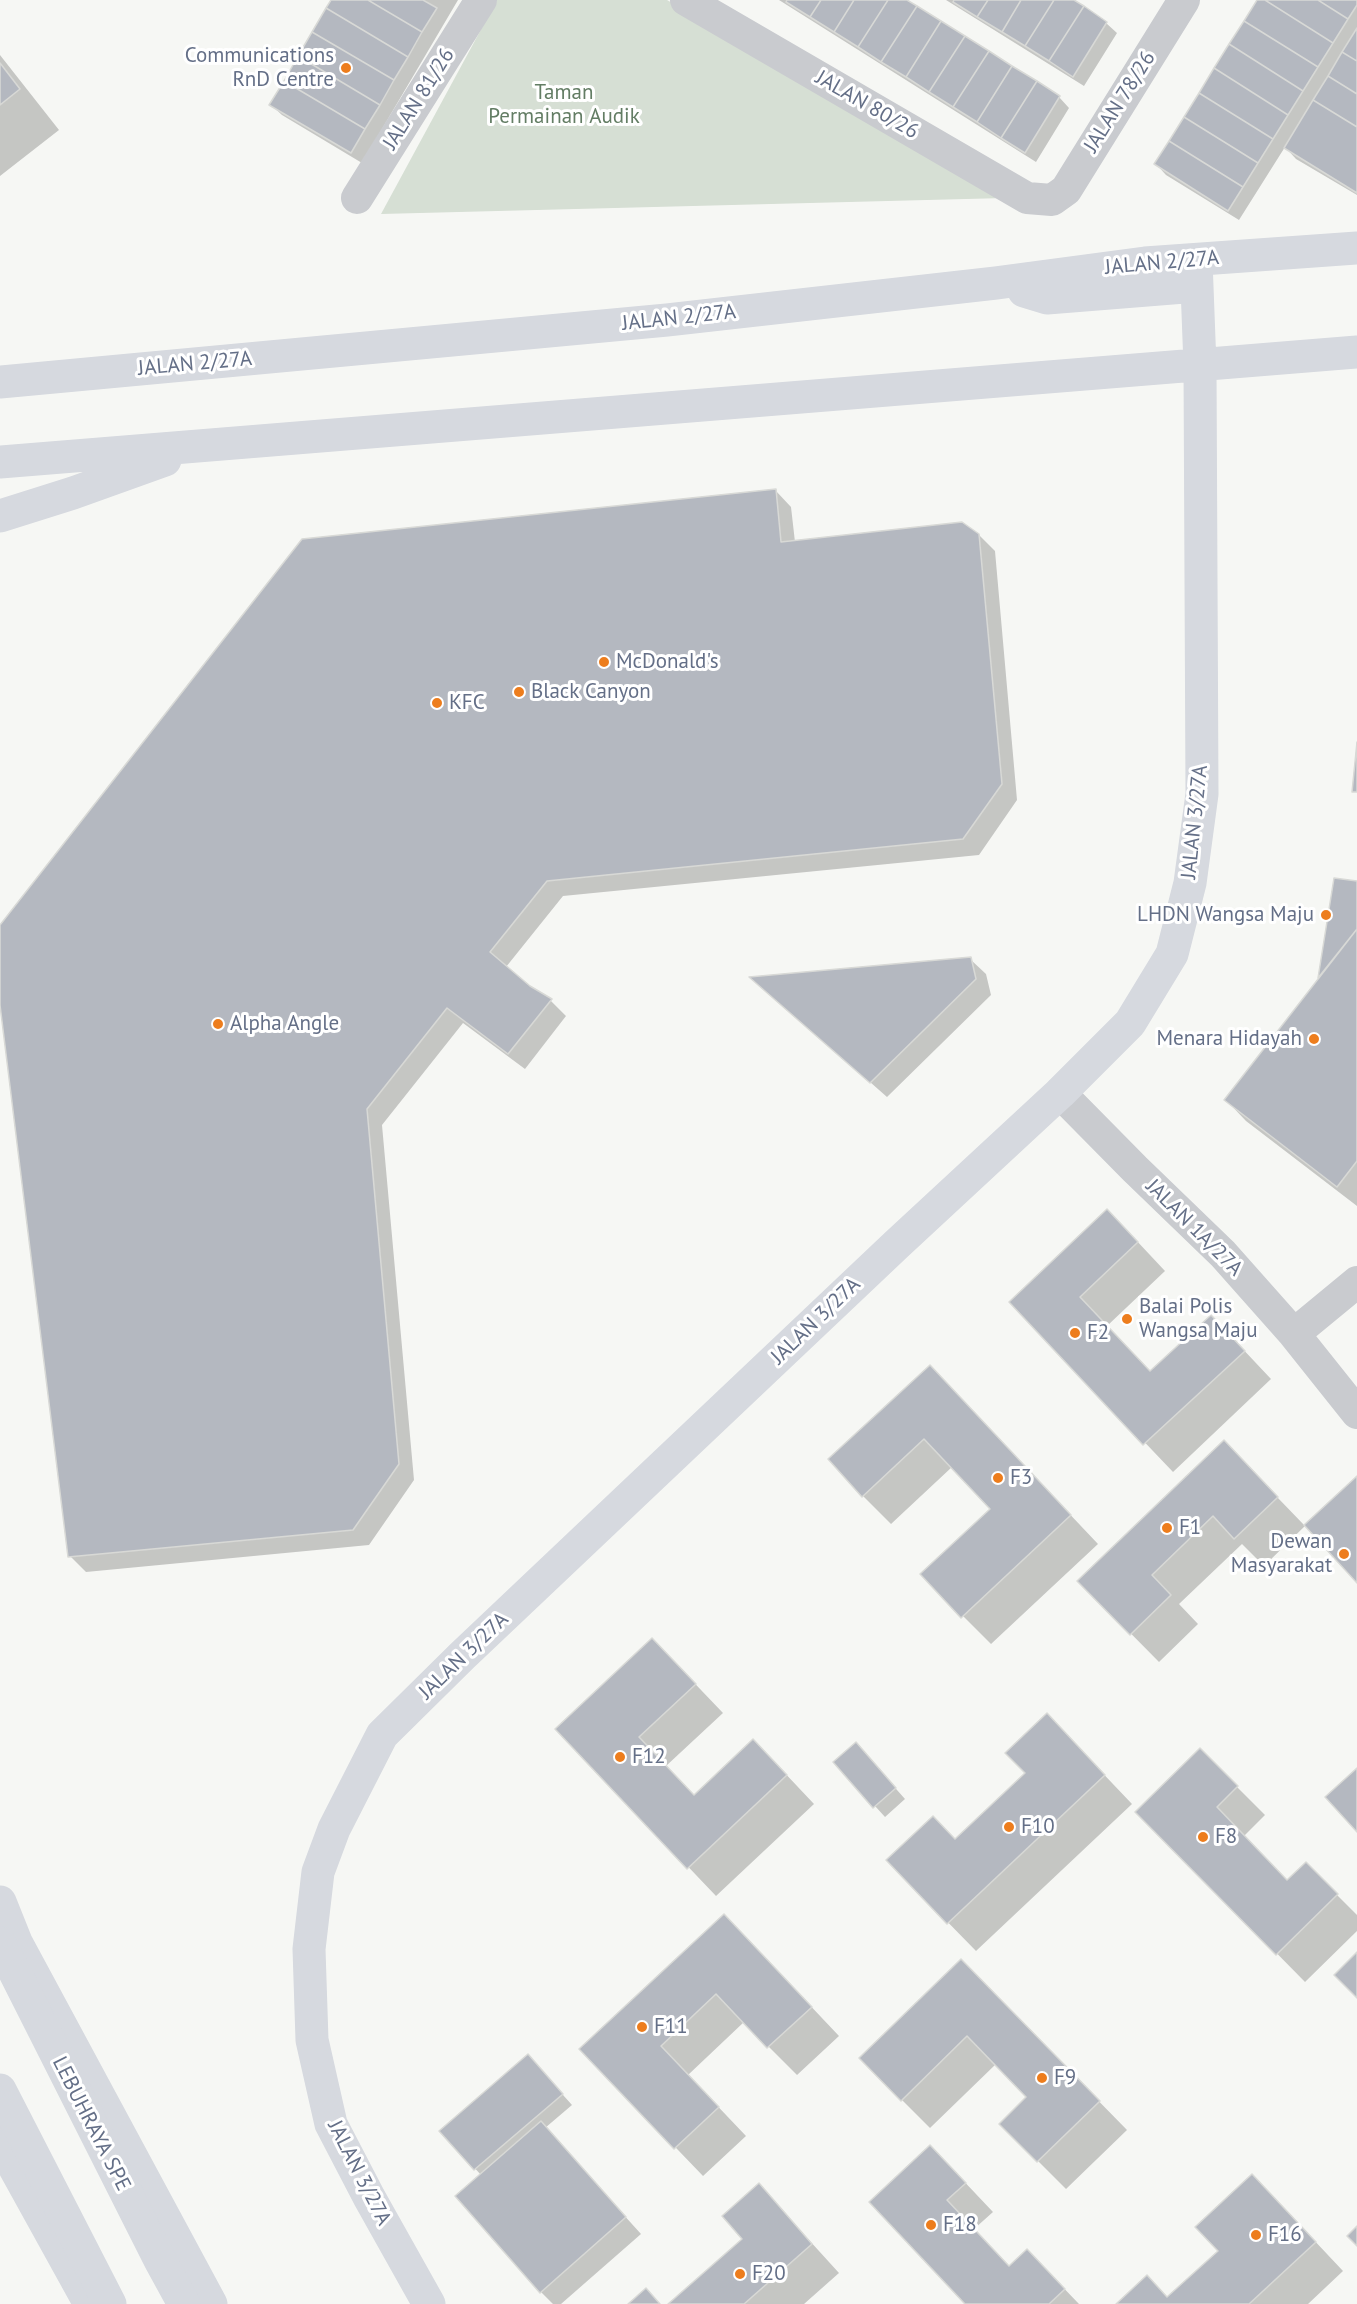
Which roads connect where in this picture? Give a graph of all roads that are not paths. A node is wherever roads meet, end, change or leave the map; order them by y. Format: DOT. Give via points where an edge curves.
graph roads {
  1 [pos="481,0"];
  2 [pos="686,0"];
  3 [pos="1176,3"];
  4 [pos="357,198"];
  5 [pos="1052,200"];
  6 [pos="1357,248"];
  7 [pos="1197,273"];
  8 [pos="1357,352"];
  9 [pos="1200,366"];
  10 [pos="0,382"];
  11 [pos="204,447"];
  12 [pos="0,462"];
  13 [pos="0,516"];
  14 [pos="1060,1093"];
  15 [pos="1357,1282"];
  16 [pos="1294,1334"];
  17 [pos="1357,1413"];
  18 [pos="0,1902"];
  19 [pos="0,1943"];
  20 [pos="0,2090"];
  21 [pos="0,2141"];
  22 [pos="90,2304"];
  23 [pos="110,2304"];
  24 [pos="184,2304"];
  25 [pos="211,2304"];
  26 [pos="429,2304"];
  1 -- 4 [label="street, JALAN 81/26"];
  2 -- 5 [label="street, JALAN 80/26" via="1027,198"];
  3 -- 5 [label="street, JALAN 78/26" via="1066,190"];
  6 -- 7 [label="main road, JALAN 2/27A"];
  7 -- 9 [label="main road, JALAN 3/27A"];
  7 -- 10 [label="main road, JALAN 2/27A" via="1145,262 667,320"];
  8 -- 9 [label="main road"];
  9 -- 11 [label="main road"];
  9 -- 14 [label="main road, JALAN 3/27A" via="1202,794 1190,883 1172,954 1130,1023"];
  11 -- 12 [label="main road"];
  11 -- 13 [label="main road"];
  14 -- 16 [label="street, JALAN 1A/27A" via="1223,1254"];
  14 -- 26 [label="main road, JALAN 3/27A" via="382,1735 334,1829 318,1872 309,1949 312,2040 331,2124"];
  15 -- 16 [label="street"];
  16 -- 17 [label="street, JALAN 1A/27A"];
  18 -- 25 [label="main road" via="16,1942"];
  19 -- 24 [label="main road, LEBUHRAYA SPE"];
  20 -- 23 [label="main road"];
  21 -- 22 [label="main road"];
}
